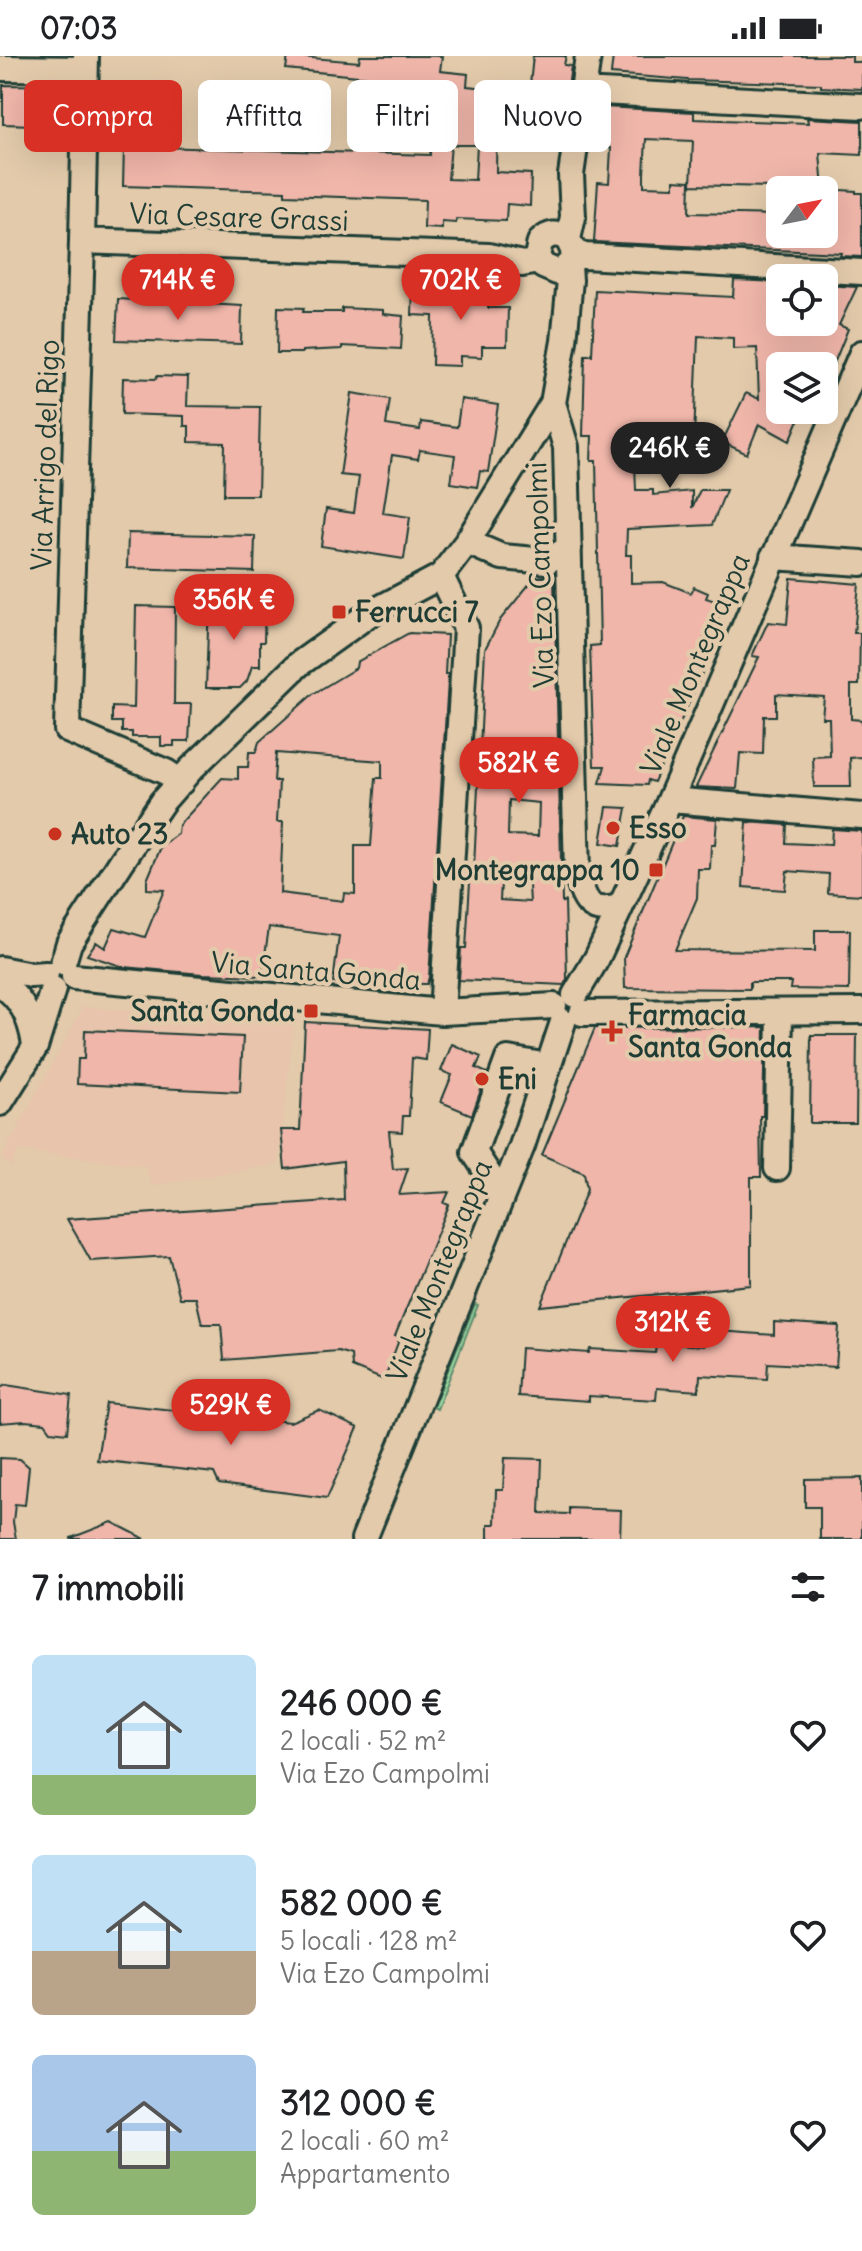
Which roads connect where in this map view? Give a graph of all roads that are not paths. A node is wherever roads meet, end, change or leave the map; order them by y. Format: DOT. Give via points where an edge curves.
graph roads {
  1 [pos="588,56"];
  2 [pos="85,62"];
  3 [pos="2,68"];
  4 [pos="584,80"];
  5 [pos="611,93"];
  6 [pos="862,106"];
  7 [pos="574,152"];
  8 [pos="82,241"];
  9 [pos="554,254"];
  10 [pos="862,272"];
  11 [pos="862,353"];
  12 [pos="553,403"];
  13 [pos="467,542"];
  14 [pos="569,548"];
  15 [pos="773,557"];
  16 [pos="862,563"];
  17 [pos="441,576"];
  18 [pos="181,782"];
  19 [pos="670,800"];
  20 [pos="862,816"];
  21 [pos="619,907"];
  22 [pos="0,969"];
  23 [pos="59,976"];
  24 [pos="0,983"];
  25 [pos="568,1009"];
  26 [pos="862,1011"];
  27 [pos="442,1012"];
  28 [pos="780,1013"];
  29 [pos="35,1047"];
  30 [pos="548,1066"];
  31 [pos="0,1103"];
  32 [pos="777,1168"];
  33 [pos="502,1195"];
  34 [pos="364,1539"];
  1 -- 4 [label="street"];
  2 -- 3 [label="street"];
  2 -- 8 [label="street, Via Arrigo del Rigo"];
  5 -- 6 [label="street"];
  7 -- 9 [label="street"];
  8 -- 9 [label="street, Via Cesare Grassi"];
  8 -- 18 [label="street, Via Arrigo del Rigo" via="67,730"];
  9 -- 10 [label="street, Via Cesare Grassi"];
  9 -- 12 [label="street" via="564,341"];
  11 -- 15 [label="street, Viale Montegrappa"];
  12 -- 13 [label="street"];
  12 -- 14 [label="street, Via Ezo Campolmi" via="566,447"];
  13 -- 14 [label="street" via="502,557 547,561"];
  13 -- 17 [label="street"];
  14 -- 21 [label="street, Via Ezo Campolmi" via="577,874 584,899 594,908"];
  15 -- 16 [label="street"];
  15 -- 19 [label="street, Viale Montegrappa"];
  17 -- 18 [label="street" via="369,614 299,664"];
  17 -- 27 [label="street" via="466,628"];
  18 -- 23 [label="street" via="162,802 69,943"];
  19 -- 20 [label="street"];
  19 -- 21 [label="street, Viale Montegrappa"];
  21 -- 25 [label="street, Viale Montegrappa"];
  22 -- 23 [label="street, Via Santa Gonda"];
  23 -- 27 [label="street, Via Santa Gonda"];
  23 -- 29 [label="street"];
  24 -- 29 [label="street" via="26,1010"];
  25 -- 27 [label="street, Via Santa Gonda"];
  25 -- 28 [label="street, Via Santa Gonda"];
  25 -- 30 [label="street, Viale Montegrappa"];
  26 -- 28 [label="street, Via Santa Gonda"];
  28 -- 32 [label="street"];
  29 -- 31 [label="street"];
  30 -- 33 [label="street, Viale Montegrappa"];
  30 -- 33 [label="street" via="508,1059 474,1152"];
  33 -- 34 [label="street, Viale Montegrappa"];
}
